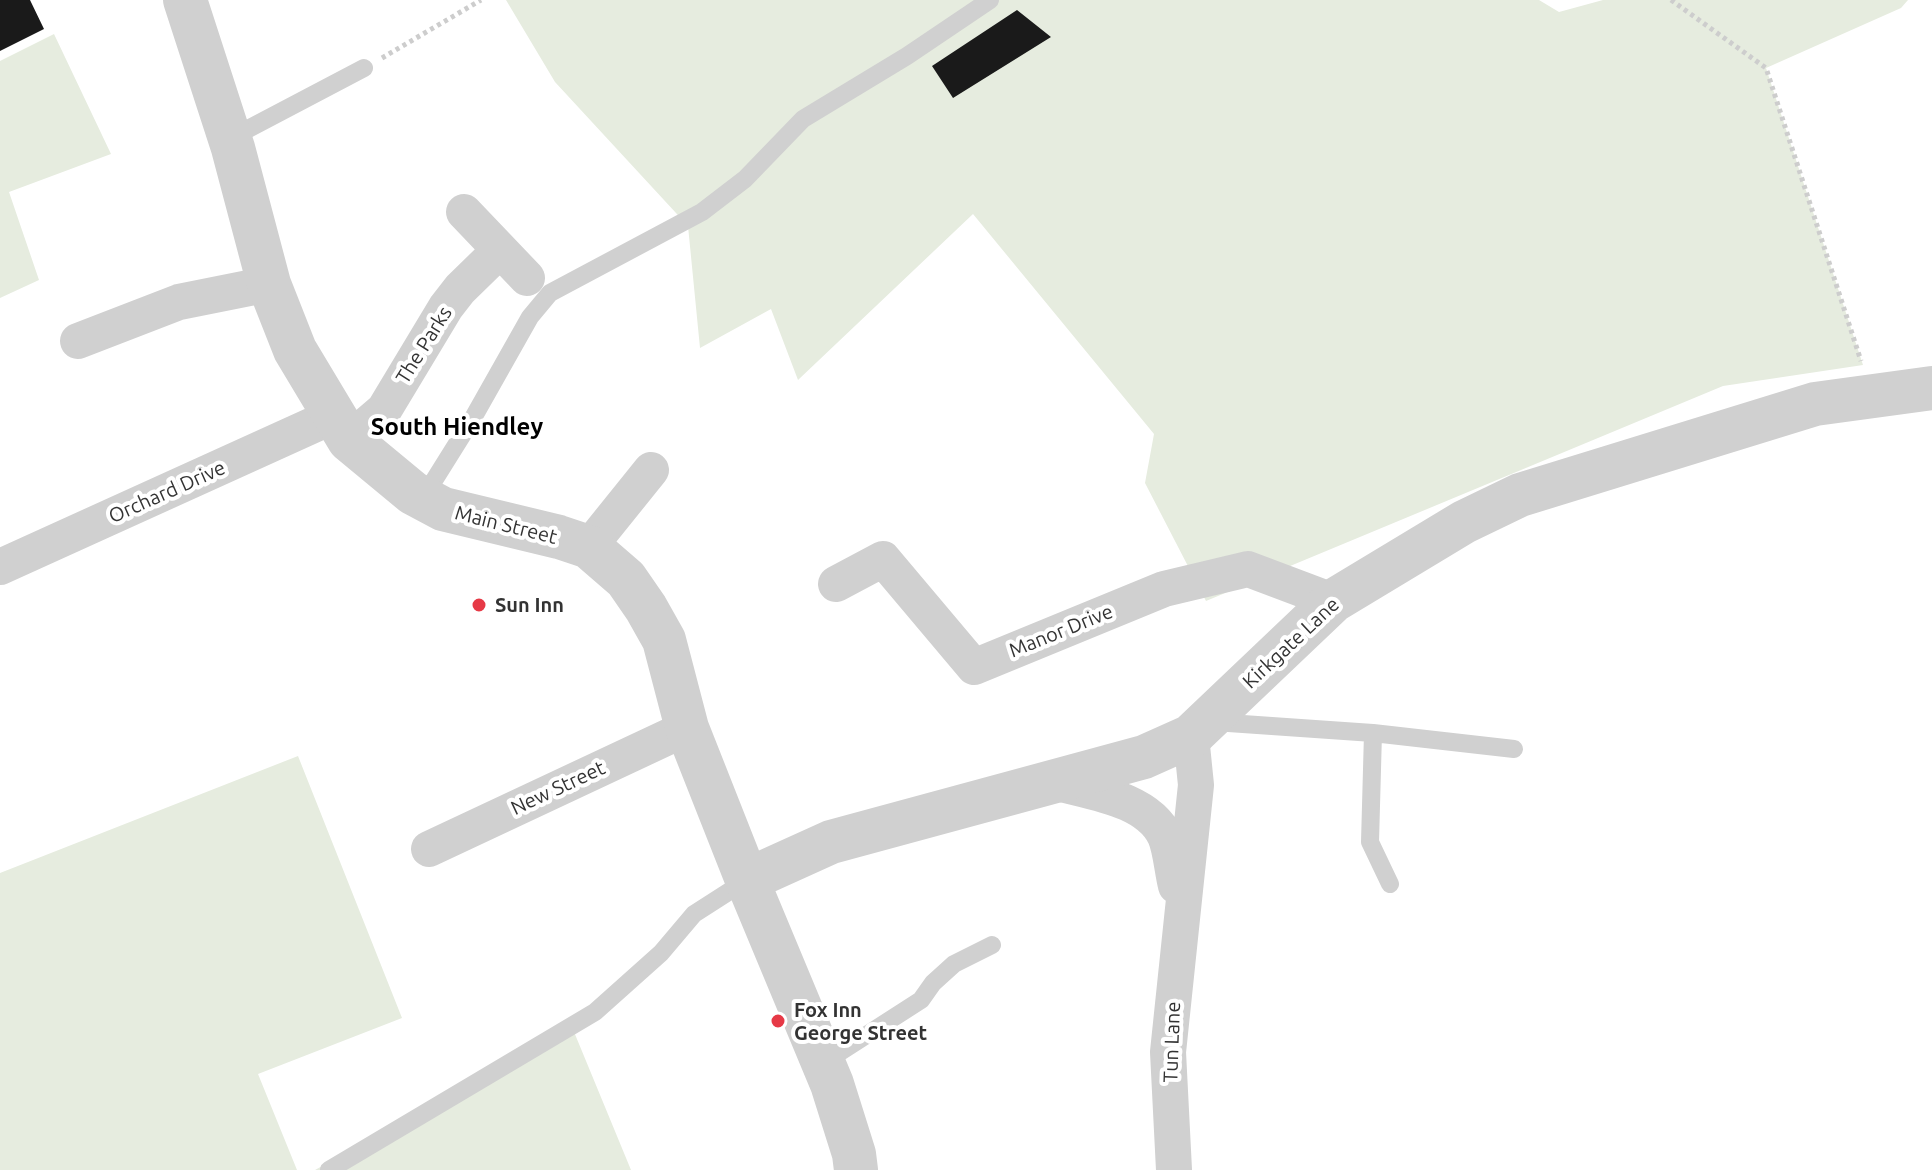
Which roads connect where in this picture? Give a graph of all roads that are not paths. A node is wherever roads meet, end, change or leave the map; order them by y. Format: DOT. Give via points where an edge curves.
graph roads {
  1 [pos="185,0"];
  2 [pos="990,0"];
  3 [pos="364,68"];
  4 [pos="229,139"];
  5 [pos="464,212"];
  6 [pos="500,250"];
  7 [pos="527,278"];
  8 [pos="269,284"];
  9 [pos="78,341"];
  10 [pos="1932,388"];
  11 [pos="341,428"];
  12 [pos="651,470"];
  13 [pos="423,498"];
  14 [pos="589,547"];
  15 [pos="0,567"];
  16 [pos="836,584"];
  17 [pos="1333,601"];
  18 [pos="687,728"];
  19 [pos="1199,729"];
  20 [pos="1373,733"];
  21 [pos="1514,749"];
  22 [pos="1054,782"];
  23 [pos="429,849"];
  24 [pos="747,880"];
  25 [pos="1390,884"];
  26 [pos="1182,915"];
  27 [pos="992,945"];
  28 [pos="823,1063"];
  29 [pos="329,1170"];
  30 [pos="856,1170"];
  31 [pos="1174,1170"];
  1 -- 4 [label="street, Main Street"];
  2 -- 13 [label="lane" via="803,119 745,179 702,212 550,293 530,317"];
  3 -- 4 [label="lane"];
  4 -- 8 [label="street, Main Street"];
  5 -- 6 [label="street"];
  6 -- 7 [label="street"];
  6 -- 11 [label="street, The Parks" via="446,307 384,410"];
  8 -- 9 [label="street" via="179,302"];
  8 -- 11 [label="street, Main Street" via="295,350"];
  10 -- 17 [label="street, Kirkgate Lane" via="1815,404 1520,495 1464,522"];
  11 -- 13 [label="street, Main Street" via="387,473"];
  11 -- 15 [label="street, Orchard Drive"];
  12 -- 14 [label="street"];
  13 -- 14 [label="street, Main Street" via="443,509"];
  14 -- 18 [label="street, Main Street" via="626,579 664,640"];
  16 -- 17 [label="street, Manor Drive" via="883,559 974,667 1164,589 1248,569"];
  17 -- 19 [label="street, Kirkgate Lane"];
  18 -- 23 [label="street, New Street"];
  18 -- 24 [label="street, Main Street"];
  19 -- 20 [label="lane"];
  19 -- 22 [label="street, Kirkgate Lane" via="1144,757"];
  19 -- 26 [label="street, Tun Lane"];
  20 -- 21 [label="lane"];
  20 -- 25 [label="lane" via="1370,842"];
  22 -- 24 [label="street, Kirkgate Lane" via="831,842"];
  22 -- 26 [label="street, Tun Lane" via="1147,814 1165,835"];
  24 -- 28 [label="street, Main Street"];
  24 -- 29 [label="lane" via="694,914 661,953 595,1012"];
  26 -- 31 [label="street, Tun Lane" via="1168,1052"];
  27 -- 28 [label="lane" via="954,964 921,1000"];
  28 -- 30 [label="street, Main Street"];
}
